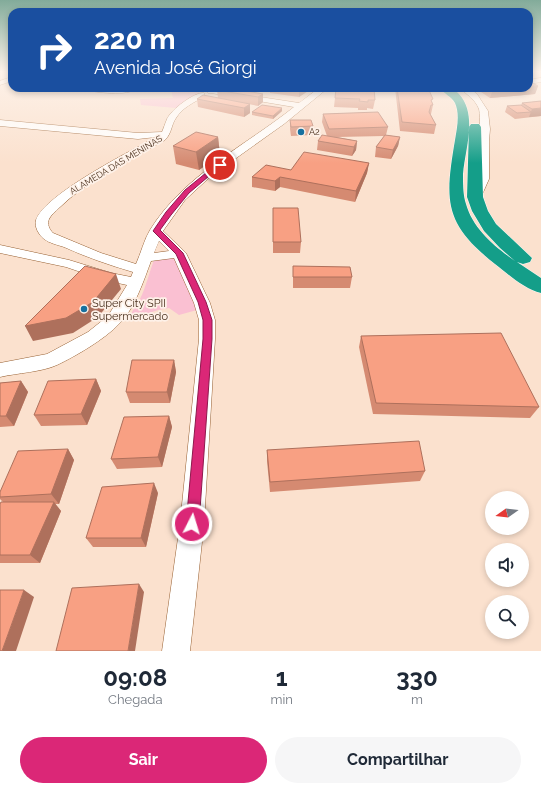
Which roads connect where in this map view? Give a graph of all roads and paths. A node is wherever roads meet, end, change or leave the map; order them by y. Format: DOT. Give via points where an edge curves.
graph roads {
  1 [pos="193,102"];
  2 [pos="277,102"];
  3 [pos="305,102"];
  4 [pos="459,102"];
  5 [pos="472,102"];
  6 [pos="300,106"];
  7 [pos="0,123"];
  8 [pos="166,134"];
  9 [pos="138,136"];
  10 [pos="148,147"];
  11 [pos="156,231"];
  12 [pos="0,249"];
  13 [pos="179,253"];
  14 [pos="536,266"];
  15 [pos="141,270"];
  16 [pos="541,287"];
  17 [pos="0,370"];
  18 [pos="176,651"];
  1 -- 8 [label="street, ALAMEDA DAS MENINAS" via="171,118"];
  2 -- 6 [label="street"];
  3 -- 6 [label="street"];
  4 -- 16 [label="highway" via="463,115 456,168 457,201 461,214 484,245"];
  5 -- 14 [label="highway" via="475,110 475,197 480,212 506,244"];
  6 -- 11 [label="street" via="194,185 168,213"];
  7 -- 9 [label="street"];
  8 -- 9 [label="street"];
  8 -- 10 [label="street, ALAMEDA DAS MENINAS"];
  9 -- 10 [label="street" via="146,139"];
  10 -- 15 [label="street, ALAMEDA DAS MENINAS" via="107,168 66,195 42,221 43,230 48,236 96,256"];
  11 -- 13 [label="street"];
  11 -- 15 [label="street"];
  12 -- 15 [label="street" via="69,264 109,277"];
  13 -- 15 [label="street"];
  13 -- 18 [label="street" via="202,302 207,320 207,339 192,524"];
  15 -- 17 [label="street" via="118,316 94,336 51,360"];
}
